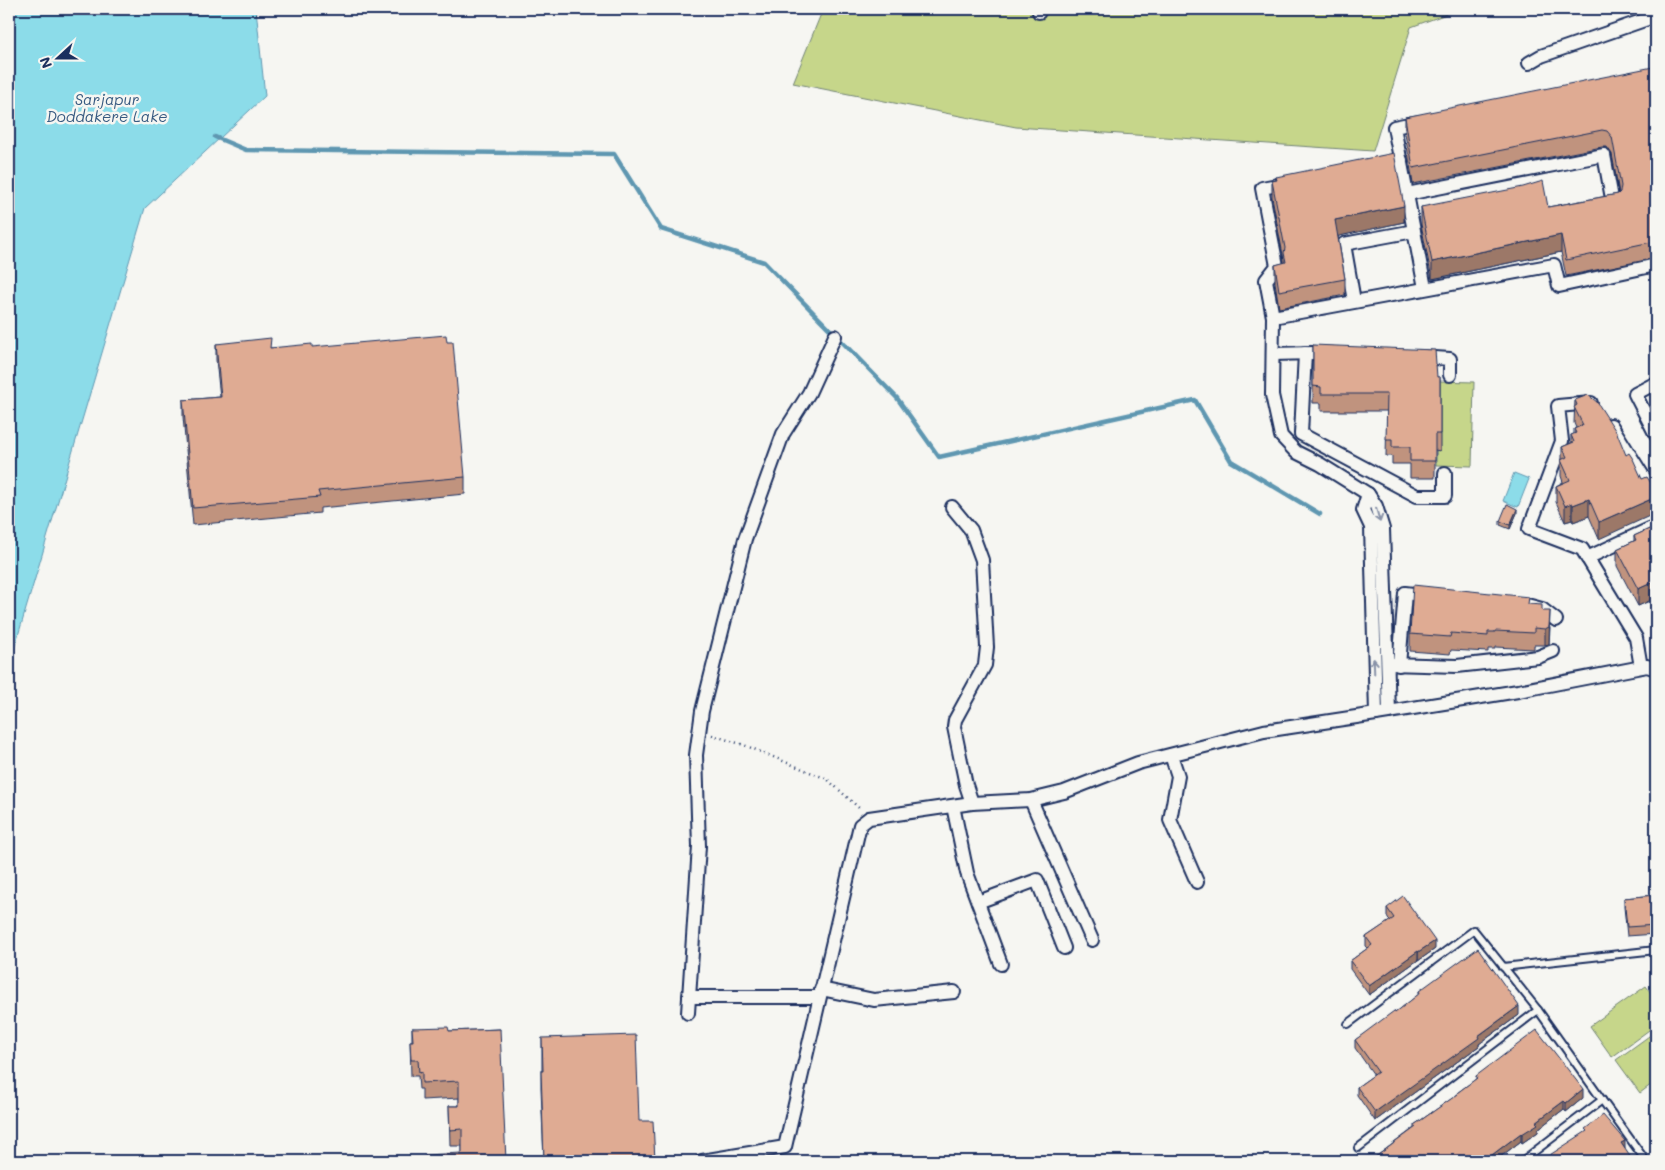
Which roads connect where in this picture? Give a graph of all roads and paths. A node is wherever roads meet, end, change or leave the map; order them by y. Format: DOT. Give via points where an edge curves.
graph roads {
  1 [pos="1656,16"];
  2 [pos="1528,64"];
  3 [pos="1433,119"];
  4 [pos="1401,160"];
  5 [pos="1364,167"];
  6 [pos="1299,180"];
  7 [pos="1407,194"];
  8 [pos="1594,208"];
  9 [pos="1414,231"];
  10 [pos="1656,266"];
  11 [pos="1426,288"];
  12 [pos="1354,301"];
  13 [pos="1273,317"];
  14 [pos="835,336"];
  15 [pos="1305,353"];
  16 [pos="1322,353"];
  17 [pos="1273,354"];
  18 [pos="1411,357"];
  19 [pos="1450,375"];
  20 [pos="1656,383"];
  21 [pos="1656,435"];
  22 [pos="1445,473"];
  23 [pos="1656,492"];
  24 [pos="1368,494"];
  25 [pos="952,507"];
  26 [pos="1656,526"];
  27 [pos="1588,558"];
  28 [pos="1443,597"];
  29 [pos="1519,604"];
  30 [pos="1556,620"];
  31 [pos="1553,651"];
  32 [pos="1393,664"];
  33 [pos="1641,668"];
  34 [pos="1656,669"];
  35 [pos="1389,712"];
  36 [pos="1376,714"];
  37 [pos="699,731"];
  38 [pos="1171,755"];
  39 [pos="1031,800"];
  40 [pos="972,803"];
  41 [pos="953,806"];
  42 [pos="869,818"];
  43 [pos="1197,882"];
  44 [pos="978,902"];
  45 [pos="1092,940"];
  46 [pos="1064,948"];
  47 [pos="1656,950"];
  48 [pos="1001,964"];
  49 [pos="1503,967"];
  50 [pos="954,992"];
  51 [pos="820,993"];
  52 [pos="689,998"];
  53 [pos="1538,1010"];
  54 [pos="688,1013"];
  55 [pos="1348,1024"];
  56 [pos="1602,1100"];
  57 [pos="1358,1148"];
  58 [pos="702,1161"];
  59 [pos="1522,1161"];
  60 [pos="1646,1161"];
  1 -- 2 [label="street" via="1541,56"];
  3 -- 4 [label="street" via="1394,127"];
  4 -- 5 [label="street"];
  4 -- 7 [label="street"];
  6 -- 13 [label="street" via="1262,188 1277,266 1266,280"];
  7 -- 8 [label="street" via="1604,155 1613,204"];
  7 -- 9 [label="street" via="1416,216"];
  9 -- 11 [label="street"];
  9 -- 12 [label="street" via="1344,244"];
  10 -- 11 [label="street" via="1559,286 1554,265"];
  11 -- 12 [label="street"];
  12 -- 13 [label="street"];
  13 -- 17 [label="street"];
  14 -- 37 [label="street" via="809,393 783,434 745,539"];
  15 -- 16 [label="street"];
  15 -- 17 [label="street"];
  15 -- 22 [label="street" via="1301,434 1417,496 1445,496"];
  17 -- 24 [label="street" via="1272,396 1281,436 1296,452"];
  18 -- 19 [label="street" via="1450,359"];
  20 -- 21 [label="street" via="1635,394"];
  23 -- 27 [label="street" via="1597,408 1591,403 1558,406 1562,441 1529,529 1582,549"];
  24 -- 32 [label="street, one-way" via="1376,506 1383,529"];
  36 -- 24 [label="street, one-way" via="1371,527 1363,510"];
  25 -- 40 [label="street" via="971,530 982,560 987,647 985,665 954,727"];
  26 -- 27 [label="street"];
  27 -- 33 [label="street" via="1636,638"];
  28 -- 32 [label="street" via="1405,593"];
  29 -- 30 [label="street" via="1542,609"];
  31 -- 32 [label="street" via="1538,657 1457,666"];
  32 -- 35 [label="street"];
  33 -- 34 [label="street"];
  33 -- 35 [label="street"];
  35 -- 36 [label="street"];
  36 -- 38 [label="street" via="1264,731"];
  37 -- 42 [label="path" via="744,745 827,779"];
  37 -- 52 [label="street" via="696,755 699,846"];
  38 -- 39 [label="street"];
  38 -- 43 [label="street" via="1178,776 1170,820"];
  39 -- 40 [label="street"];
  39 -- 45 [label="street"];
  40 -- 41 [label="street"];
  41 -- 42 [label="street"];
  41 -- 44 [label="street" via="967,873"];
  42 -- 51 [label="street" via="860,825"];
  44 -- 46 [label="street" via="1037,880"];
  44 -- 48 [label="street"];
  47 -- 49 [label="lane"];
  49 -- 53 [label="lane"];
  49 -- 55 [label="lane" via="1474,930"];
  50 -- 51 [label="street" via="874,1000"];
  51 -- 52 [label="street"];
  51 -- 58 [label="street" via="785,1147"];
  52 -- 54 [label="street"];
  53 -- 56 [label="lane"];
  53 -- 57 [label="lane"];
  56 -- 59 [label="lane"];
  56 -- 60 [label="lane"];
}
